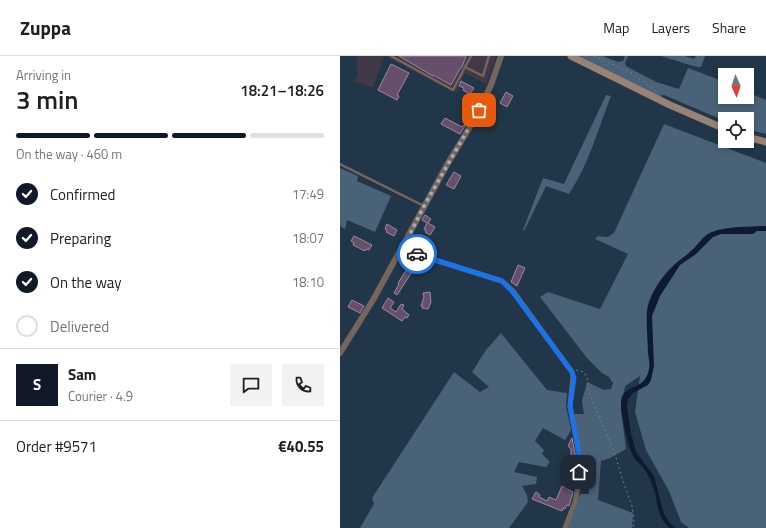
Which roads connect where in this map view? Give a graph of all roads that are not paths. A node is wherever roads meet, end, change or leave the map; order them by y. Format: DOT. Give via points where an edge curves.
graph roads {
  1 [pos="391,56"];
  2 [pos="471,56"];
  3 [pos="489,56"];
  4 [pos="501,56"];
  5 [pos="571,56"];
  6 [pos="465,67"];
  7 [pos="718,126"];
  8 [pos="754,139"];
  9 [pos="766,142"];
  10 [pos="340,164"];
  11 [pos="424,206"];
  12 [pos="402,250"];
  13 [pos="340,353"];
  14 [pos="565,528"];
  1 -- 6 [label="lane" via="453,90"];
  2 -- 6 [label="lane"];
  3 -- 6 [label="lane" via="483,76"];
  4 -- 11 [label="street" via="491,85"];
  5 -- 7 [label="main road"];
  8 -- 9 [label="main road"];
  10 -- 11 [label="lane"];
  11 -- 12 [label="street"];
  12 -- 13 [label="street"];
  12 -- 14 [label="street" via="502,281 572,372 574,378 570,406 580,458 575,502"];
}
